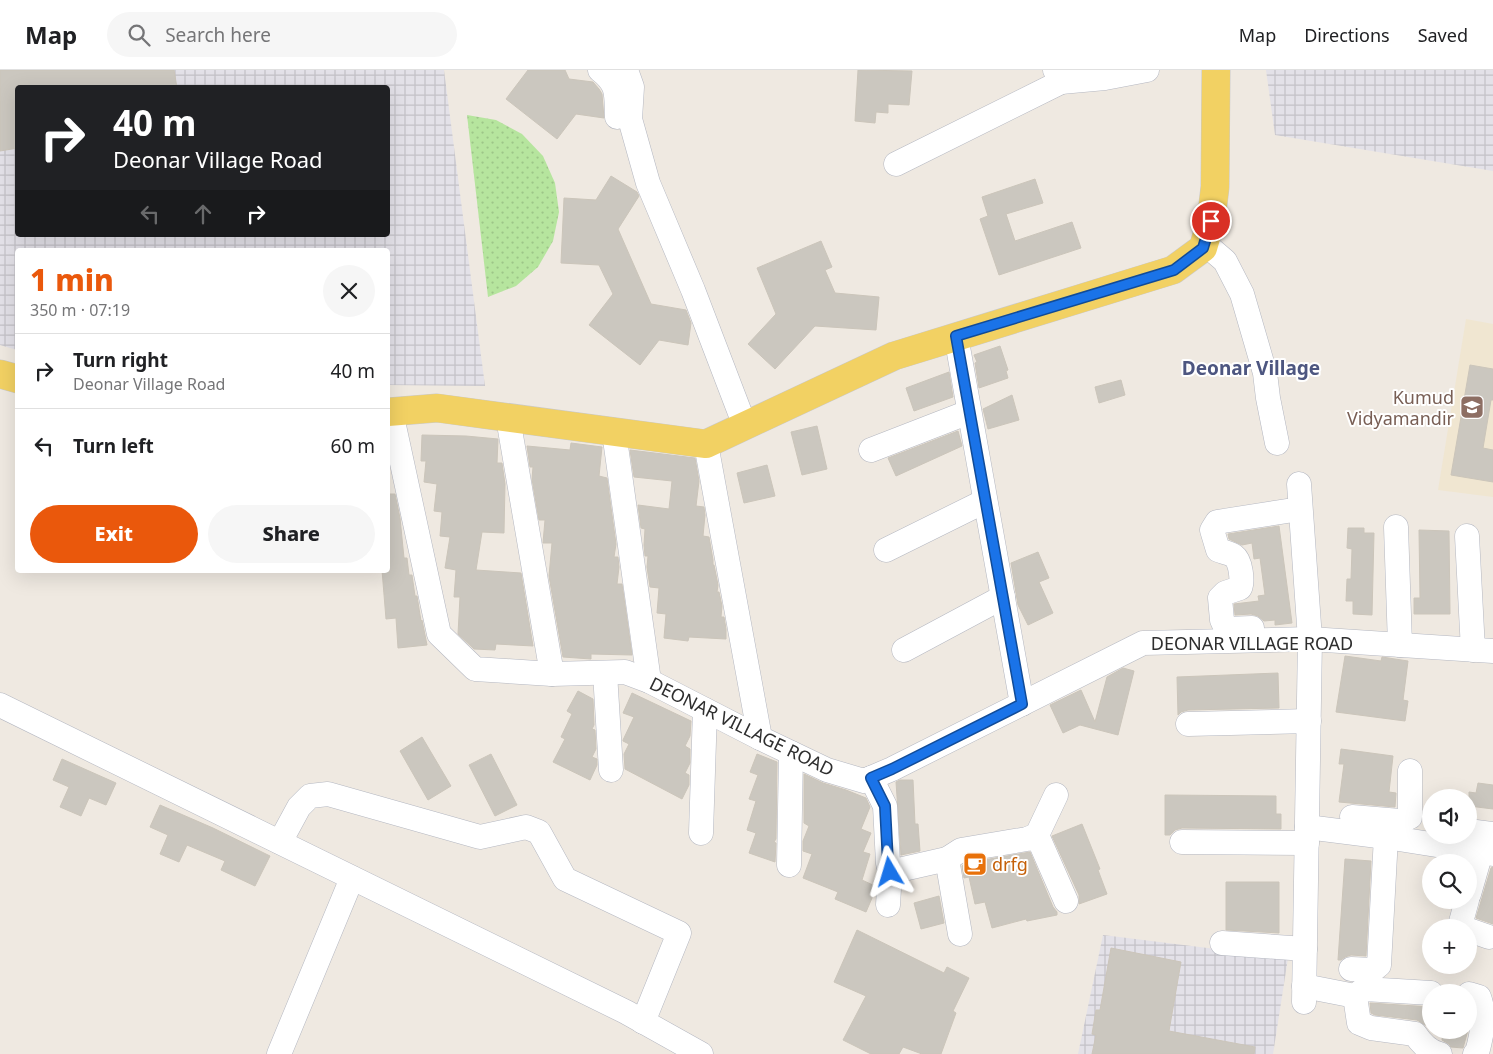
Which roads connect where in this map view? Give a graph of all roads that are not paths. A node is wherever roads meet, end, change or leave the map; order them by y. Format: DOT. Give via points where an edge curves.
graph roads {
  1 [pos="600,70"];
  2 [pos="626,70"];
  3 [pos="1147,70"];
  4 [pos="1216,70"];
  5 [pos="1058,76"];
  6 [pos="896,164"];
  7 [pos="648,182"];
  8 [pos="1204,243"];
  9 [pos="956,336"];
  10 [pos="0,374"];
  11 [pos="15,379"];
  12 [pos="390,412"];
  13 [pos="969,412"];
  14 [pos="390,416"];
  15 [pos="508,418"];
  16 [pos="745,426"];
  17 [pos="614,432"];
  18 [pos="1277,443"];
  19 [pos="706,444"];
  20 [pos="871,450"];
  21 [pos="1299,484"];
  22 [pos="985,501"];
  23 [pos="1300,510"];
  24 [pos="1396,527"];
  25 [pos="1467,536"];
  26 [pos="886,550"];
  27 [pos="1003,597"];
  28 [pos="1279,628"];
  29 [pos="1310,639"];
  30 [pos="1400,645"];
  31 [pos="904,650"];
  32 [pos="1483,650"];
  33 [pos="605,673"];
  34 [pos="552,674"];
  35 [pos="649,681"];
  36 [pos="1022,704"];
  37 [pos="0,705"];
  38 [pos="705,710"];
  39 [pos="1309,721"];
  40 [pos="1188,724"];
  41 [pos="760,738"];
  42 [pos="791,753"];
  43 [pos="611,770"];
  44 [pos="1410,771"];
  45 [pos="871,778"];
  46 [pos="1056,795"];
  47 [pos="1307,828"];
  48 [pos="701,833"];
  49 [pos="1036,835"];
  50 [pos="1386,837"];
  51 [pos="1422,839"];
  52 [pos="280,842"];
  53 [pos="1182,842"];
  54 [pos="1484,843"];
  55 [pos="947,860"];
  56 [pos="789,865"];
  57 [pos="1477,867"];
  58 [pos="890,872"];
  59 [pos="352,878"];
  60 [pos="1066,901"];
  61 [pos="888,905"];
  62 [pos="960,934"];
  63 [pos="1222,943"];
  64 [pos="1305,949"];
  65 [pos="1351,969"];
  66 [pos="1422,992"];
  67 [pos="1355,996"];
  68 [pos="1477,996"];
  69 [pos="643,1022"];
  70 [pos="279,1054"];
  71 [pos="701,1054"];
  72 [pos="1440,1054"];
  73 [pos="1475,1054"];
  1 -- 7 [label="street" via="616,88 617,134 629,168"];
  2 -- 7 [label="street" via="632,87 630,119"];
  3 -- 5 [label="street" via="1105,78"];
  4 -- 8 [label="main road" via="1215,187 1211,221"];
  5 -- 6 [label="street"];
  7 -- 16 [label="street"];
  8 -- 9 [label="main road" via="1203,248 1174,270"];
  8 -- 18 [label="street" via="1226,261 1242,294 1265,373"];
  9 -- 13 [label="street"];
  9 -- 16 [label="main road" via="894,356"];
  10 -- 11 [label="main road"];
  12 -- 15 [label="main road, DEONAR VILLAGE ROAD" via="437,408"];
  13 -- 20 [label="street"];
  13 -- 22 [label="street"];
  14 -- 34 [label="street, DEONAR VILLAGE ROAD" via="439,634 475,669"];
  15 -- 17 [label="main road, DEONAR VILLAGE ROAD"];
  15 -- 34 [label="street"];
  16 -- 19 [label="main road"];
  17 -- 19 [label="main road, DEONAR VILLAGE ROAD"];
  17 -- 35 [label="street"];
  19 -- 41 [label="street"];
  21 -- 23 [label="street"];
  22 -- 26 [label="street"];
  22 -- 27 [label="street"];
  23 -- 28 [label="street" via="1217,522 1212,530 1218,550 1238,561 1243,583 1240,588 1220,598 1226,629"];
  23 -- 29 [label="street"];
  24 -- 30 [label="street"];
  25 -- 32 [label="street"];
  27 -- 31 [label="street"];
  27 -- 36 [label="street"];
  29 -- 30 [label="street, DEONAR VILLAGE ROAD"];
  29 -- 36 [label="street, DEONAR VILLAGE ROAD" via="1142,643"];
  29 -- 39 [label="street"];
  30 -- 32 [label="street, DEONAR VILLAGE ROAD"];
  33 -- 34 [label="street, DEONAR VILLAGE ROAD"];
  33 -- 35 [label="street, DEONAR VILLAGE ROAD" via="625,672"];
  33 -- 43 [label="street"];
  35 -- 38 [label="street, DEONAR VILLAGE ROAD"];
  36 -- 45 [label="street, DEONAR VILLAGE ROAD"];
  37 -- 52 [label="street"];
  38 -- 41 [label="street, DEONAR VILLAGE ROAD"];
  38 -- 48 [label="street"];
  39 -- 40 [label="street"];
  39 -- 47 [label="street"];
  41 -- 42 [label="street, DEONAR VILLAGE ROAD"];
  42 -- 45 [label="street, DEONAR VILLAGE ROAD" via="827,770 864,781"];
  42 -- 56 [label="street"];
  44 -- 47 [label="street" via="1410,817 1400,821"];
  45 -- 58 [label="street" via="885,806"];
  46 -- 49 [label="street"];
  47 -- 50 [label="street"];
  47 -- 53 [label="street"];
  47 -- 64 [label="street"];
  49 -- 55 [label="street" via="960,850"];
  49 -- 60 [label="street"];
  50 -- 51 [label="street"];
  50 -- 65 [label="street" via="1379,965 1373,970"];
  52 -- 59 [label="street"];
  52 -- 69 [label="street" via="299,807 310,796 328,794 480,837 526,827 540,832 565,879 679,933"];
  54 -- 57 [label="street"];
  55 -- 58 [label="street"];
  55 -- 62 [label="street"];
  58 -- 61 [label="street"];
  59 -- 69 [label="street"];
  59 -- 70 [label="street"];
  63 -- 64 [label="street"];
  64 -- 67 [label="street" via="1304,994"];
  66 -- 67 [label="street" via="1364,989"];
  67 -- 72 [label="street" via="1359,1023 1415,1034"];
  68 -- 73 [label="street" via="1483,1007 1483,1028"];
  69 -- 71 [label="street"];
}
